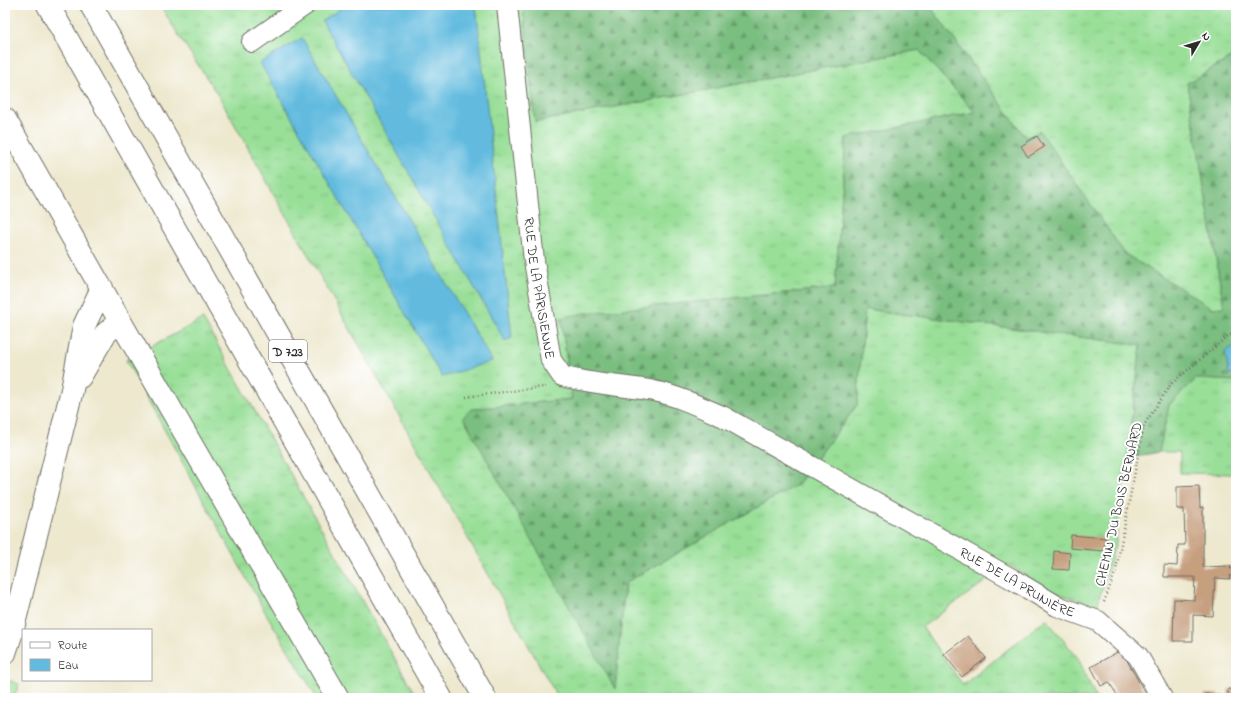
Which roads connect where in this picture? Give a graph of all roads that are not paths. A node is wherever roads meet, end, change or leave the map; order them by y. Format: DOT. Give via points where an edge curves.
graph roads {
  1 [pos="48,5"];
  2 [pos="91,5"];
  3 [pos="305,5"];
  4 [pos="507,5"];
  5 [pos="252,42"];
  6 [pos="5,119"];
  7 [pos="102,288"];
  8 [pos="120,321"];
  9 [pos="72,390"];
  10 [pos="850,488"];
  11 [pos="5,653"];
  12 [pos="338,698"];
  13 [pos="441,698"];
  14 [pos="485,698"];
  15 [pos="1162,698"];
  1 -- 13 [label="main road, D 723"];
  2 -- 14 [label="main road, D 723"];
  3 -- 5 [label="street"];
  4 -- 10 [label="street, RUE DE LA PARISIENNE" via="534,261 551,360 562,376 581,382 654,391 689,402 724,417"];
  6 -- 7 [label="main road"];
  7 -- 8 [label="main road"];
  7 -- 9 [label="main road" via="84,326"];
  8 -- 9 [label="main road" via="105,334"];
  8 -- 12 [label="main road"];
  9 -- 11 [label="main road"];
  10 -- 15 [label="street, RUE DE LA PRUNIÈRE" via="1058,606 1098,621 1138,656"];
}
